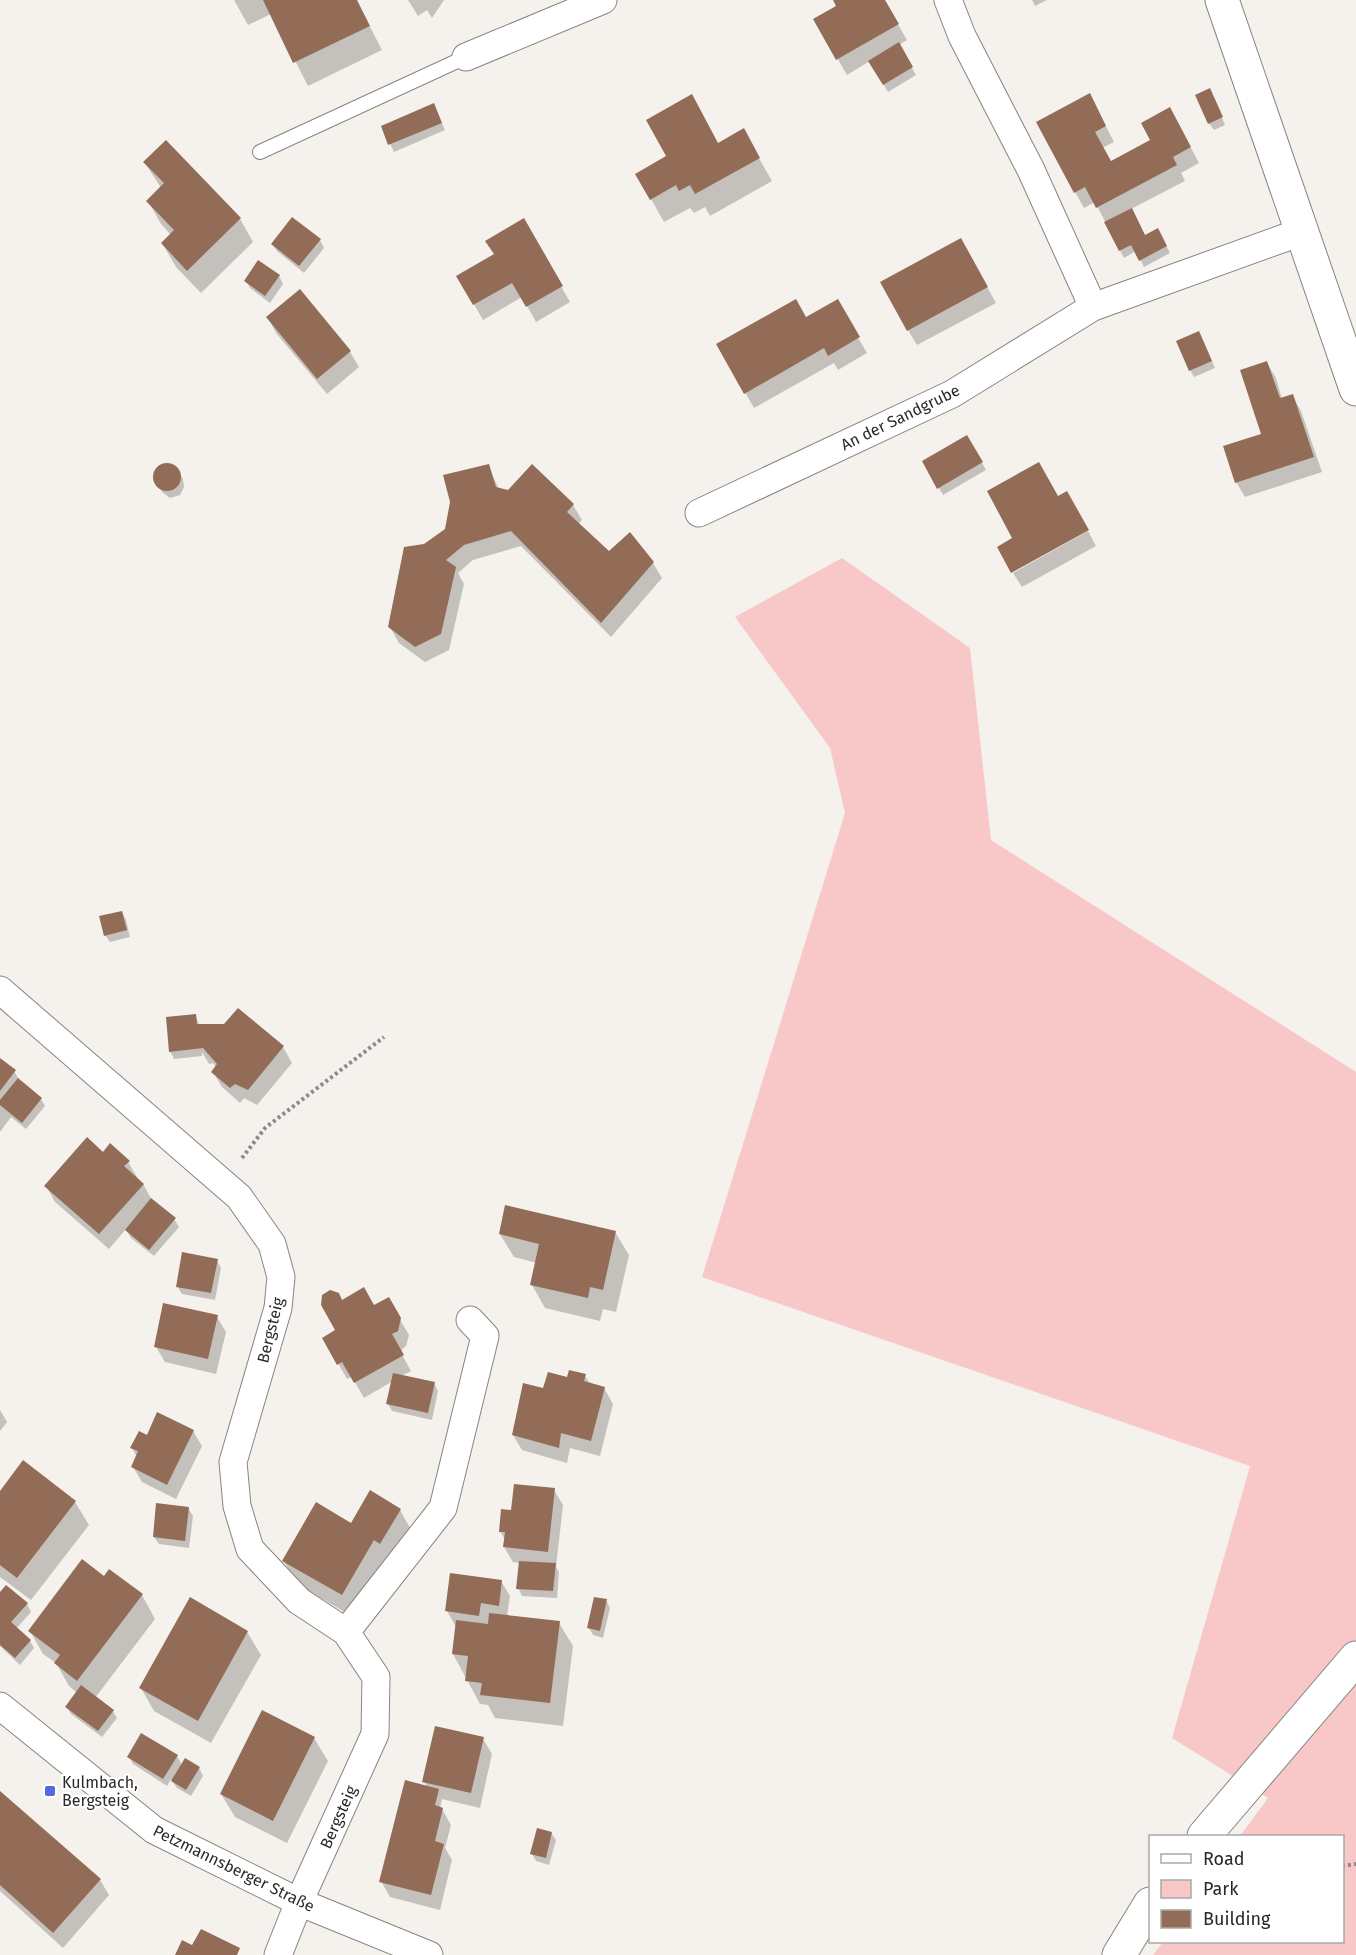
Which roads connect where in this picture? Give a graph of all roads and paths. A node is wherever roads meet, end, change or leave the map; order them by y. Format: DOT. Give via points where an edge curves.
graph roads {
  1 [pos="603,0"];
  2 [pos="948,0"];
  3 [pos="1222,0"];
  4 [pos="466,57"];
  5 [pos="260,152"];
  6 [pos="1301,232"];
  7 [pos="1094,306"];
  8 [pos="1356,389"];
  9 [pos="699,513"];
  10 [pos="0,990"];
  11 [pos="384,1037"];
  12 [pos="223,1183"];
  13 [pos="470,1320"];
  14 [pos="346,1632"];
  15 [pos="1356,1658"];
  16 [pos="0,1706"];
  17 [pos="1205,1835"];
  18 [pos="299,1902"];
  19 [pos="1149,1906"];
  20 [pos="278,1955"];
  21 [pos="429,1955"];
  22 [pos="1119,1955"];
  1 -- 4 [label="street"];
  2 -- 7 [label="street"];
  3 -- 6 [label="street"];
  4 -- 5 [label="lane"];
  6 -- 7 [label="street, An der Sandgrube"];
  6 -- 8 [label="street"];
  7 -- 9 [label="street, An der Sandgrube" via="952,394"];
  10 -- 12 [label="street, Bergsteig"];
  11 -- 12 [label="path" via="265,1128"];
  12 -- 14 [label="street, Bergsteig" via="239,1197 272,1244 281,1277 278,1308 233,1462 237,1506 250,1548 299,1601"];
  13 -- 14 [label="street" via="485,1335 443,1508"];
  14 -- 18 [label="street, Bergsteig" via="376,1677 375,1734"];
  15 -- 17 [label="street"];
  16 -- 18 [label="street, Petzmannsberger Straße" via="154,1830"];
  18 -- 20 [label="street, Bergsteig"];
  18 -- 21 [label="street, Petzmannsberger Straße"];
  19 -- 22 [label="street"];
}
